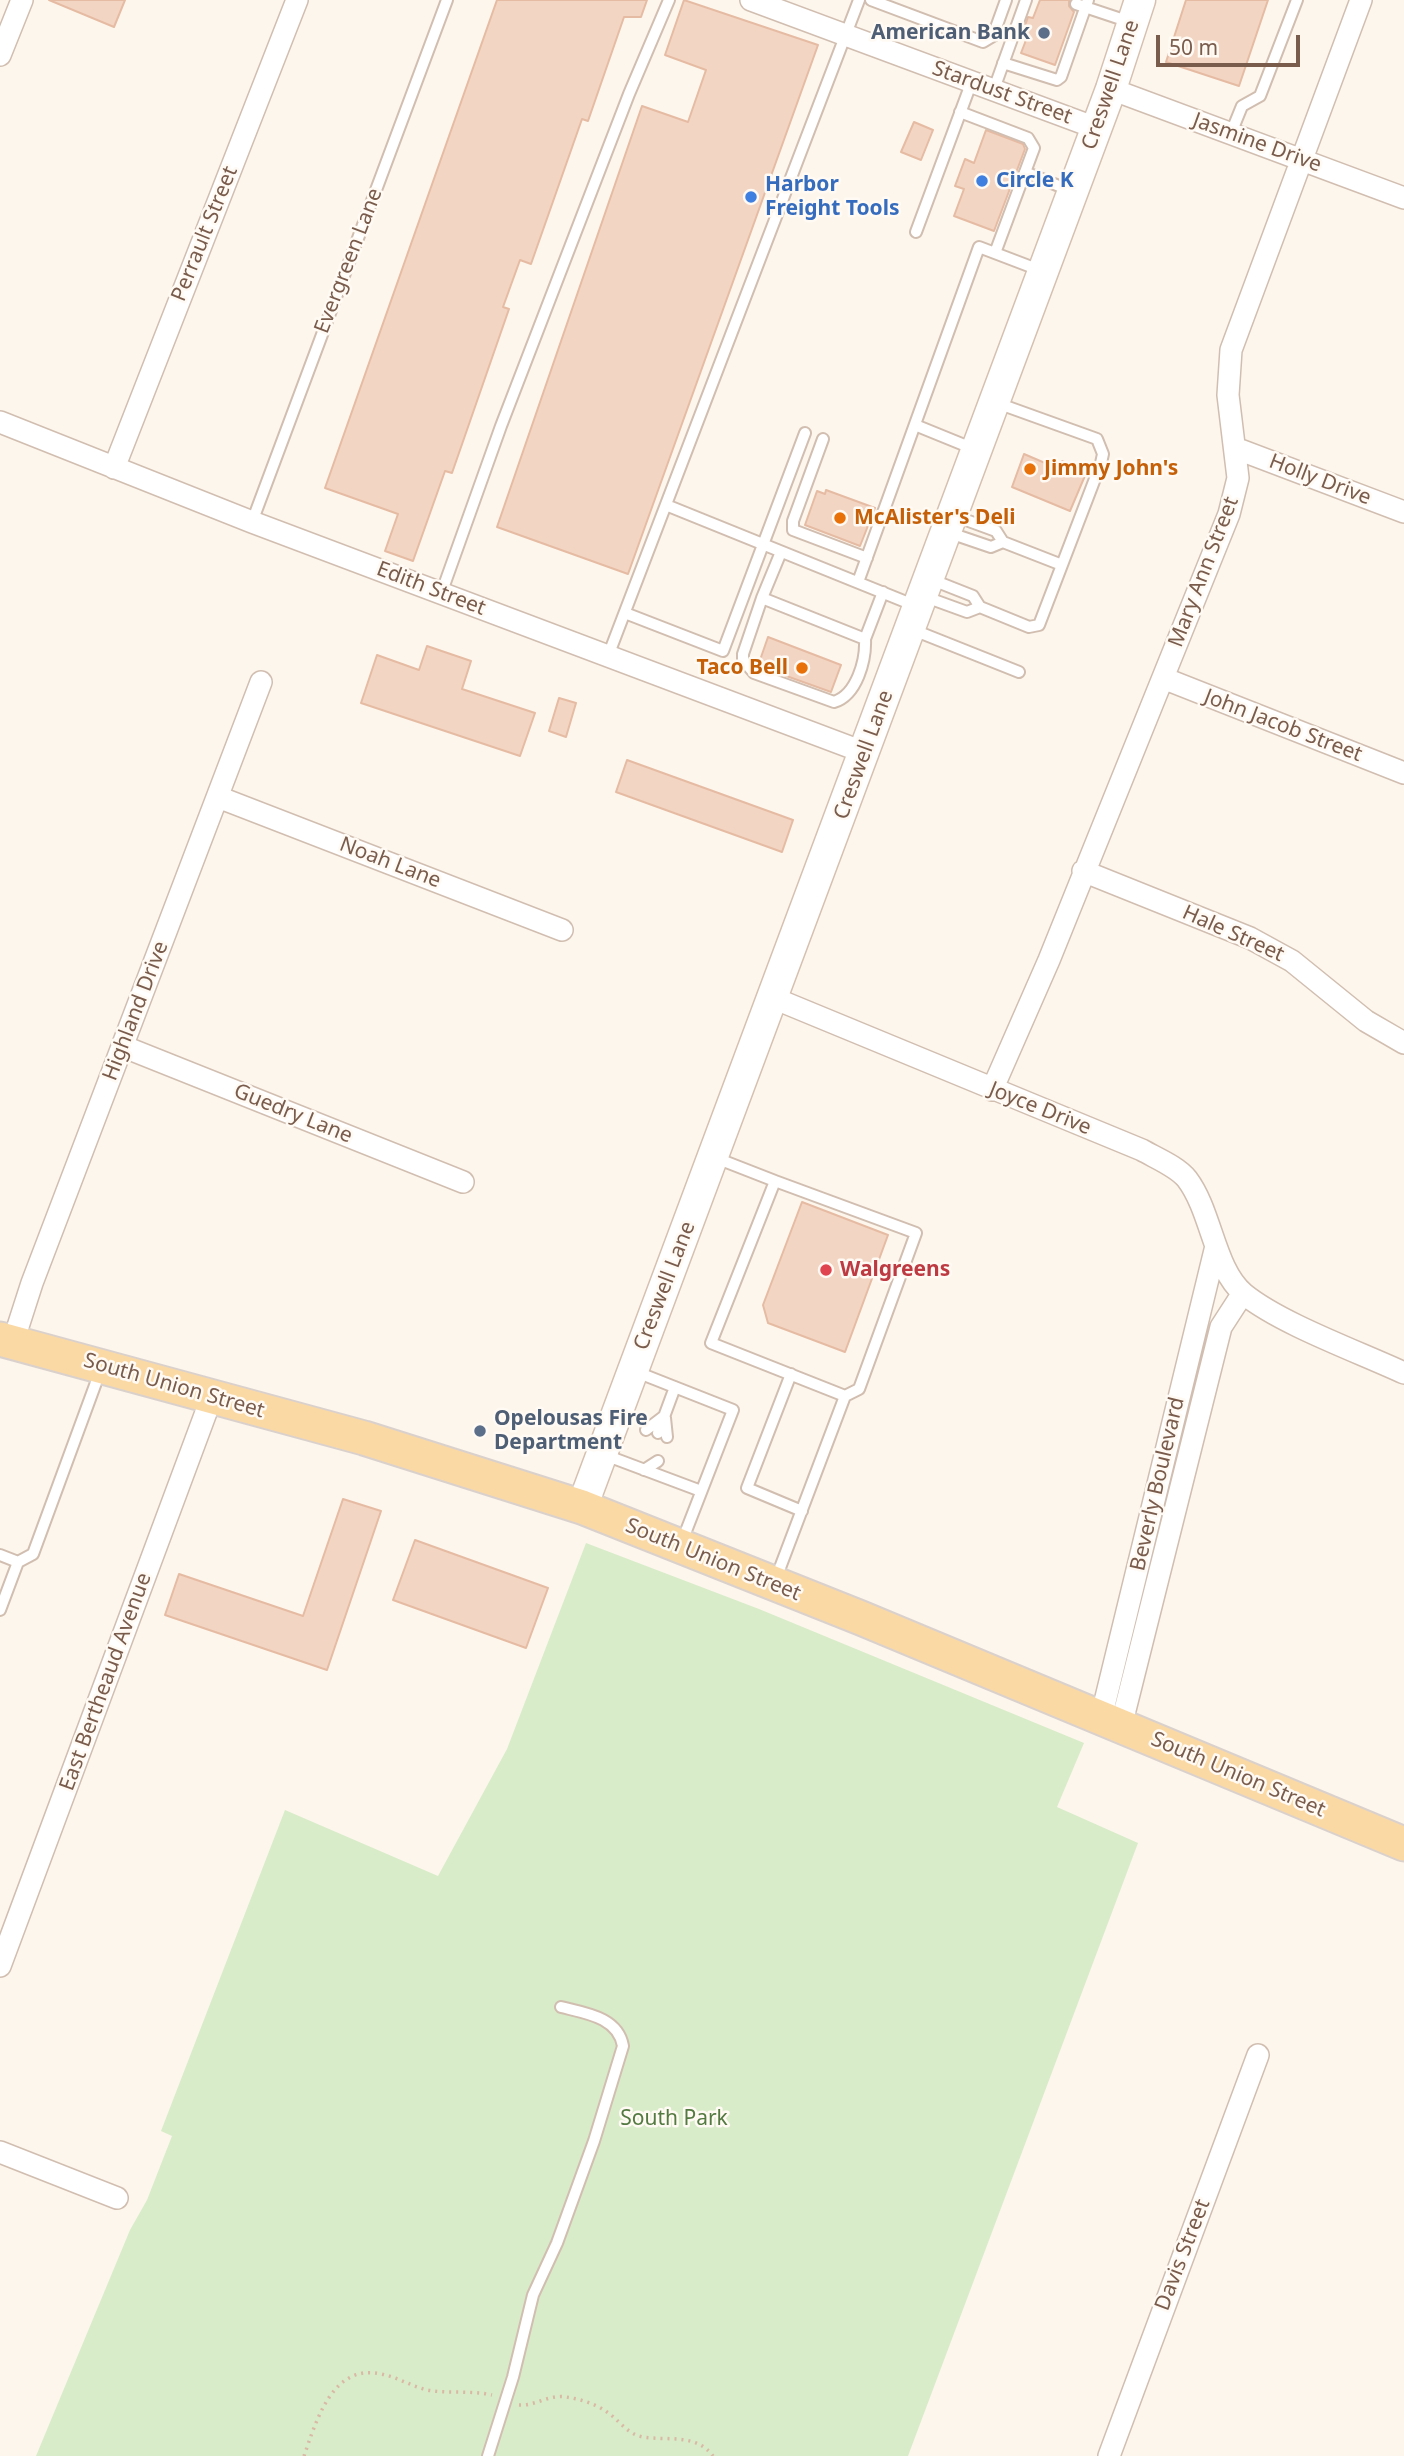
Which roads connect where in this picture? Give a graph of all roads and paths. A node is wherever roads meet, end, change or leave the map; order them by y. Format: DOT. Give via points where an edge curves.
graph roads {
  1 [pos="22,0"];
  2 [pos="297,0"];
  3 [pos="447,0"];
  4 [pos="669,0"];
  5 [pos="751,0"];
  6 [pos="859,0"];
  7 [pos="871,0"];
  8 [pos="1006,0"];
  9 [pos="1026,0"];
  10 [pos="1297,0"];
  11 [pos="1361,0"];
  12 [pos="1083,4"];
  13 [pos="1137,12"];
  14 [pos="846,35"];
  15 [pos="0,55"];
  16 [pos="1003,64"];
  17 [pos="972,81"];
  18 [pos="994,89"];
  19 [pos="1111,89"];
  20 [pos="960,112"];
  21 [pos="1096,128"];
  22 [pos="1231,133"];
  23 [pos="1301,160"];
  24 [pos="1025,172"];
  25 [pos="1072,191"];
  26 [pos="1404,198"];
  27 [pos="916,232"];
  28 [pos="995,253"];
  29 [pos="1043,271"];
  30 [pos="994,402"];
  31 [pos="0,422"];
  32 [pos="915,425"];
  33 [pos="805,433"];
  34 [pos="822,439"];
  35 [pos="1235,448"];
  36 [pos="976,450"];
  37 [pos="114,468"];
  38 [pos="666,505"];
  39 [pos="1404,512"];
  40 [pos="252,522"];
  41 [pos="949,523"];
  42 [pos="1003,542"];
  43 [pos="764,545"];
  44 [pos="781,552"];
  45 [pos="867,558"];
  46 [pos="1062,565"];
  47 [pos="858,582"];
  48 [pos="883,593"];
  49 [pos="441,594"];
  50 [pos="762,598"];
  51 [pos="920,603"];
  52 [pos="980,607"];
  53 [pos="625,613"];
  54 [pos="865,639"];
  55 [pos="608,656"];
  56 [pos="1019,672"];
  57 [pos="1163,678"];
  58 [pos="261,682"];
  59 [pos="863,752"];
  60 [pos="1404,773"];
  61 [pos="218,797"];
  62 [pos="1083,871"];
  63 [pos="562,930"];
  64 [pos="771,997"];
  65 [pos="1404,1043"];
  66 [pos="122,1046"];
  67 [pos="992,1090"];
  68 [pos="714,1157"];
  69 [pos="775,1181"];
  70 [pos="463,1182"];
  71 [pos="1215,1250"];
  72 [pos="1243,1293"];
  73 [pos="1196,1322"];
  74 [pos="1221,1326"];
  75 [pos="7,1340"];
  76 [pos="102,1365"];
  77 [pos="634,1371"];
  78 [pos="1404,1373"];
  79 [pos="791,1374"];
  80 [pos="675,1387"];
  81 [pos="845,1396"];
  82 [pos="211,1399"];
  83 [pos="657,1433"];
  84 [pos="602,1454"];
  85 [pos="645,1470"];
  86 [pos="701,1492"];
  87 [pos="582,1507"];
  88 [pos="802,1511"];
  89 [pos="680,1546"];
  90 [pos="0,1555"];
  91 [pos="18,1562"];
  92 [pos="774,1584"];
  93 [pos="0,1610"];
  94 [pos="1111,1722"];
  95 [pos="1404,1844"];
  96 [pos="0,1966"];
  97 [pos="561,2007"];
  98 [pos="1258,2055"];
  99 [pos="0,2152"];
  100 [pos="117,2198"];
  101 [pos="488,2456"];
  102 [pos="1109,2456"];
  1 -- 15 [label="street"];
  2 -- 37 [label="street, Perrault Street"];
  3 -- 40 [label="lane, Evergreen Lane"];
  4 -- 49 [label="lane" via="506,413"];
  5 -- 14 [label="street, Stardust Street"];
  6 -- 14 [label="lane"];
  7 -- 8 [label="lane" via="983,42 993,36"];
  9 -- 16 [label="lane"];
  10 -- 22 [label="lane" via="1260,96 1242,107"];
  11 -- 23 [label="street, Mary Ann Street"];
  12 -- 13 [label="lane"];
  12 -- 16 [label="lane" via="1061,77 1057,80"];
  13 -- 19 [label="main road, Creswell Lane"];
  14 -- 17 [label="street, Stardust Street"];
  14 -- 38 [label="lane"];
  16 -- 18 [label="lane"];
  17 -- 18 [label="street, Stardust Street"];
  17 -- 20 [label="lane"];
  18 -- 21 [label="street, Stardust Street"];
  19 -- 21 [label="main road, Creswell Lane"];
  19 -- 22 [label="street, Jasmine Drive"];
  20 -- 24 [label="lane" via="1028,138 1034,148"];
  20 -- 27 [label="lane"];
  21 -- 25 [label="main road, Creswell Lane"];
  22 -- 23 [label="street, Jasmine Drive"];
  23 -- 26 [label="street, Jasmine Drive"];
  23 -- 35 [label="street, Mary Ann Street" via="1231,350 1227,395"];
  24 -- 25 [label="lane"];
  24 -- 28 [label="lane"];
  25 -- 29 [label="main road, Creswell Lane"];
  28 -- 29 [label="lane"];
  28 -- 32 [label="lane" via="979,247"];
  29 -- 30 [label="main road, Creswell Lane"];
  30 -- 36 [label="main road, Creswell Lane"];
  30 -- 46 [label="lane" via="1097,439 1102,446 1101,463"];
  31 -- 37 [label="street, Edith Street"];
  32 -- 36 [label="lane"];
  32 -- 45 [label="lane"];
  33 -- 43 [label="lane"];
  34 -- 45 [label="lane" via="793,530"];
  35 -- 39 [label="street, Holly Drive"];
  35 -- 57 [label="street, Mary Ann Street" via="1238,478 1229,514"];
  36 -- 41 [label="main road, Creswell Lane"];
  37 -- 40 [label="street, Edith Street"];
  38 -- 43 [label="lane"];
  38 -- 53 [label="lane"];
  40 -- 49 [label="street, Edith Street"];
  41 -- 42 [label="lane" via="996,531"];
  41 -- 42 [label="lane" via="991,547"];
  41 -- 51 [label="main road, Creswell Lane"];
  42 -- 46 [label="lane"];
  43 -- 44 [label="lane"];
  43 -- 53 [label="lane" via="723,651"];
  44 -- 47 [label="lane"];
  44 -- 50 [label="lane"];
  45 -- 47 [label="lane"];
  46 -- 52 [label="lane" via="1035,628"];
  47 -- 48 [label="lane"];
  48 -- 51 [label="lane"];
  48 -- 54 [label="lane"];
  49 -- 55 [label="street, Edith Street"];
  50 -- 54 [label="lane"];
  50 -- 54 [label="lane" via="743,654 754,673 834,702 842,700 863,660"];
  51 -- 52 [label="lane" via="967,612"];
  51 -- 52 [label="lane" via="973,596"];
  51 -- 56 [label="lane"];
  51 -- 59 [label="main road, Creswell Lane"];
  53 -- 55 [label="lane"];
  55 -- 59 [label="street, Edith Street"];
  57 -- 60 [label="street, John Jacob Street"];
  57 -- 62 [label="street, Mary Ann Street"];
  58 -- 61 [label="street, Highland Drive"];
  59 -- 64 [label="main road, Creswell Lane"];
  61 -- 63 [label="street, Noah Lane"];
  61 -- 66 [label="street, Highland Drive"];
  62 -- 65 [label="street, Hale Street" via="1250,938 1293,961 1366,1021"];
  62 -- 67 [label="street, Mary Ann Street"];
  64 -- 67 [label="street, Joyce Drive"];
  64 -- 68 [label="main road, Creswell Lane"];
  66 -- 70 [label="street, Guedry Lane"];
  66 -- 75 [label="street, Highland Drive"];
  67 -- 71 [label="street, Joyce Drive" via="1142,1150 1186,1177 1209,1219"];
  68 -- 69 [label="lane"];
  68 -- 77 [label="main road, Creswell Lane"];
  69 -- 79 [label="lane" via="711,1343"];
  69 -- 81 [label="lane" via="916,1233 859,1389"];
  71 -- 72 [label="street, Joyce Drive"];
  71 -- 73 [label="street, Beverly Boulevard"];
  72 -- 74 [label="street, Beverly Boulevard"];
  72 -- 78 [label="street" via="1289,1320"];
  73 -- 74 [label="street"];
  73 -- 94 [label="street, Beverly Boulevard"];
  74 -- 94 [label="street, Beverly Boulevard"];
  75 -- 76 [label="main road, South Union Street"];
  76 -- 82 [label="main road, South Union Street"];
  76 -- 91 [label="lane" via="33,1554"];
  77 -- 80 [label="lane"];
  77 -- 84 [label="main road, Creswell Lane"];
  79 -- 81 [label="lane"];
  79 -- 88 [label="lane" via="747,1488"];
  80 -- 83 [label="lane"];
  80 -- 86 [label="lane" via="733,1410"];
  81 -- 88 [label="lane"];
  82 -- 87 [label="main road, South Union Street" via="364,1438"];
  82 -- 96 [label="street, East Bertheaud Avenue"];
  84 -- 85 [label="lane"];
  84 -- 87 [label="main road, Creswell Lane"];
  85 -- 85 [label="lane" via="648,1458"];
  85 -- 86 [label="lane"];
  86 -- 89 [label="lane"];
  87 -- 89 [label="main road, South Union Street"];
  88 -- 92 [label="lane"];
  89 -- 92 [label="main road, South Union Street"];
  90 -- 91 [label="lane"];
  91 -- 93 [label="lane"];
  92 -- 94 [label="main road, South Union Street"];
  94 -- 95 [label="main road, South Union Street"];
  97 -- 101 [label="lane" via="611,2024 621,2034 623,2046 594,2141 533,2295"];
  98 -- 102 [label="street, Davis Street"];
  99 -- 100 [label="street"];
}
